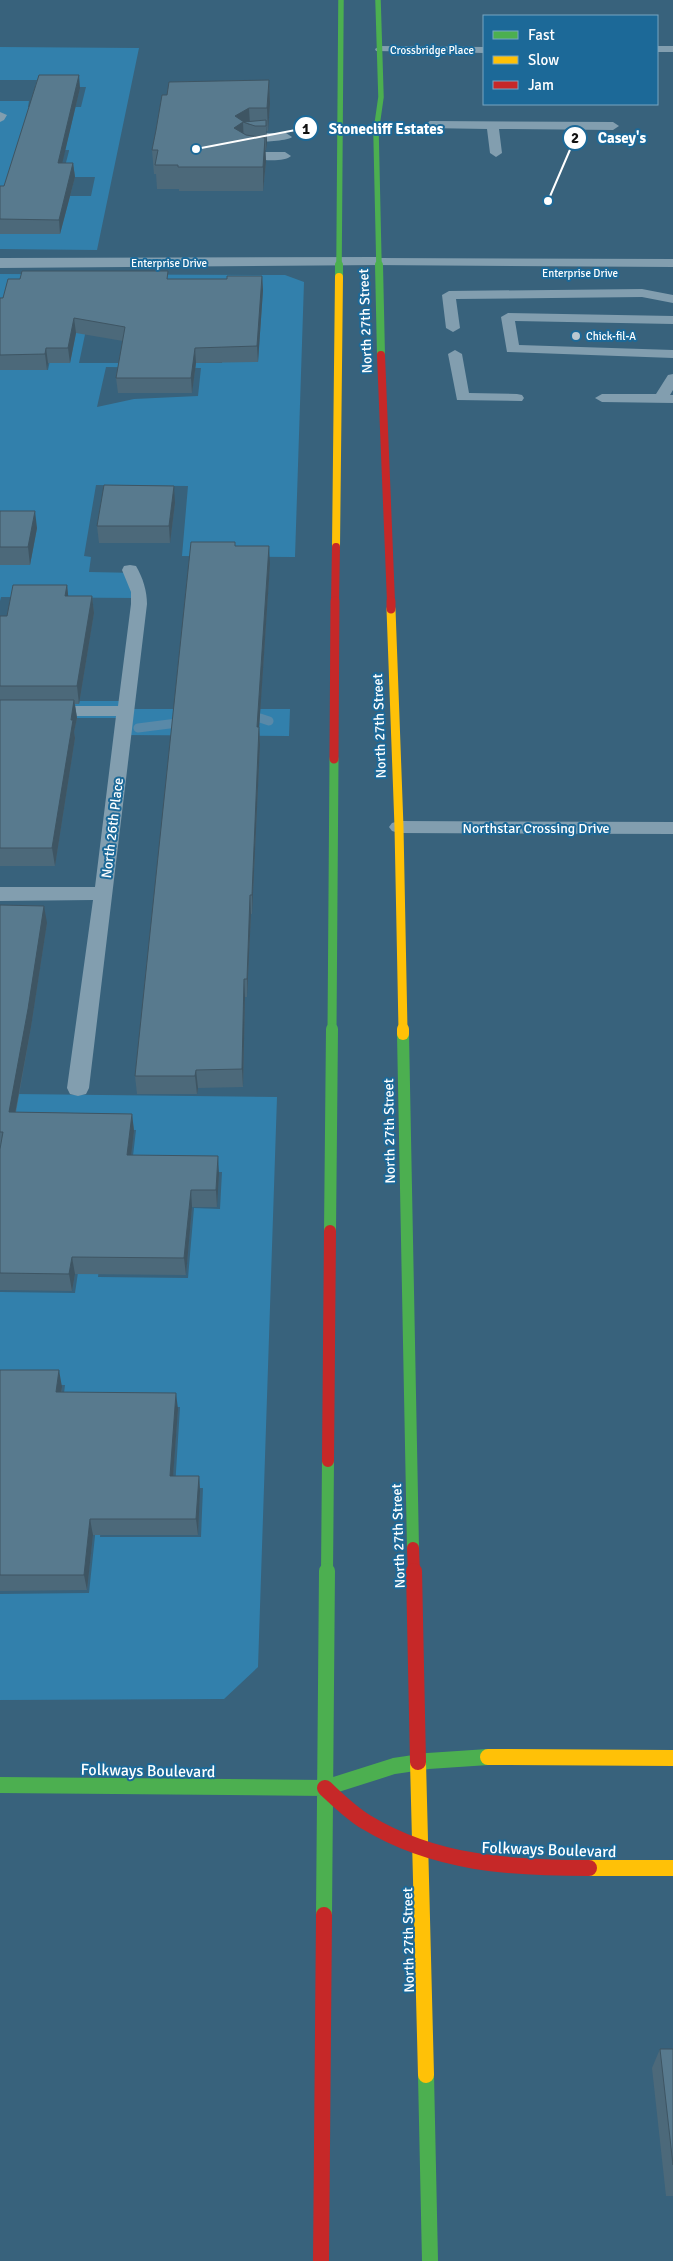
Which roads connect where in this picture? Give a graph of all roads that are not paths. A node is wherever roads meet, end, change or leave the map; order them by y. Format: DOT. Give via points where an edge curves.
graph roads {
  1 [pos="341,0"];
  2 [pos="378,0"];
  3 [pos="658,49"];
  4 [pos="673,49"];
  5 [pos="380,50"];
  6 [pos="483,50"];
  7 [pos="430,125"];
  8 [pos="493,126"];
  9 [pos="613,126"];
  10 [pos="286,137"];
  11 [pos="496,153"];
  12 [pos="285,156"];
  13 [pos="0,263"];
  14 [pos="673,263"];
  15 [pos="339,264"];
  16 [pos="378,268"];
  17 [pos="673,273"];
  18 [pos="495,295"];
  19 [pos="673,299"];
  20 [pos="508,317"];
  21 [pos="673,320"];
  22 [pos="453,328"];
  23 [pos="454,354"];
  24 [pos="673,354"];
  25 [pos="673,378"];
  26 [pos="517,398"];
  27 [pos="602,398"];
  28 [pos="667,398"];
  29 [pos="130,570"];
  30 [pos="0,711"];
  31 [pos="125,711"];
  32 [pos="398,827"];
  33 [pos="673,828"];
  34 [pos="104,893"];
  35 [pos="0,894"];
  36 [pos="78,1088"];
  37 [pos="673,1758"];
  38 [pos="418,1762"];
  39 [pos="0,1785"];
  40 [pos="325,1788"];
  41 [pos="421,1849"];
  42 [pos="673,1868"];
  43 [pos="321,2261"];
  44 [pos="430,2261"];
  1 -- 15 [label="main road, North 27th Street"];
  2 -- 5 [label="main road, North 27th Street"];
  3 -- 4 [label="lane"];
  5 -- 6 [label="lane, Crossbridge Place"];
  5 -- 16 [label="main road, North 27th Street" via="381,97 376,132"];
  7 -- 8 [label="lane"];
  8 -- 9 [label="lane"];
  8 -- 11 [label="lane"];
  10 -- 12 [label="lane" via="251,137 243,146 254,156"];
  13 -- 15 [label="street, Enterprise Drive"];
  14 -- 16 [label="lane, Enterprise Drive"];
  15 -- 16 [label="street, Enterprise Drive"];
  15 -- 40 [label="main road, North 27th Street"];
  16 -- 17 [label="lane, Enterprise Drive"];
  16 -- 32 [label="main road, North 27th Street"];
  18 -- 19 [label="lane" via="642,293"];
  18 -- 20 [label="lane" via="498,312"];
  18 -- 22 [label="lane" via="449,295"];
  20 -- 21 [label="lane"];
  20 -- 24 [label="lane" via="512,349"];
  23 -- 26 [label="lane" via="462,397"];
  25 -- 28 [label="lane"];
  27 -- 28 [label="lane"];
  29 -- 31 [label="lane, North 26th Place" via="140,597"];
  30 -- 31 [label="lane"];
  31 -- 34 [label="lane, North 26th Place"];
  32 -- 33 [label="lane, Northstar Crossing Drive"];
  32 -- 38 [label="main road, North 27th Street"];
  34 -- 35 [label="lane"];
  34 -- 36 [label="lane, North 26th Place"];
  37 -- 38 [label="main road, Folkways Boulevard" via="513,1756"];
  38 -- 40 [label="main road, Folkways Boulevard" via="368,1773"];
  38 -- 41 [label="main road, North 27th Street"];
  39 -- 40 [label="main road, Folkways Boulevard"];
  40 -- 41 [label="main road, Folkways Boulevard" via="364,1821"];
  40 -- 43 [label="main road, North 27th Street"];
  41 -- 42 [label="main road, Folkways Boulevard" via="456,1861 519,1868"];
  41 -- 44 [label="main road, North 27th Street"];
}
